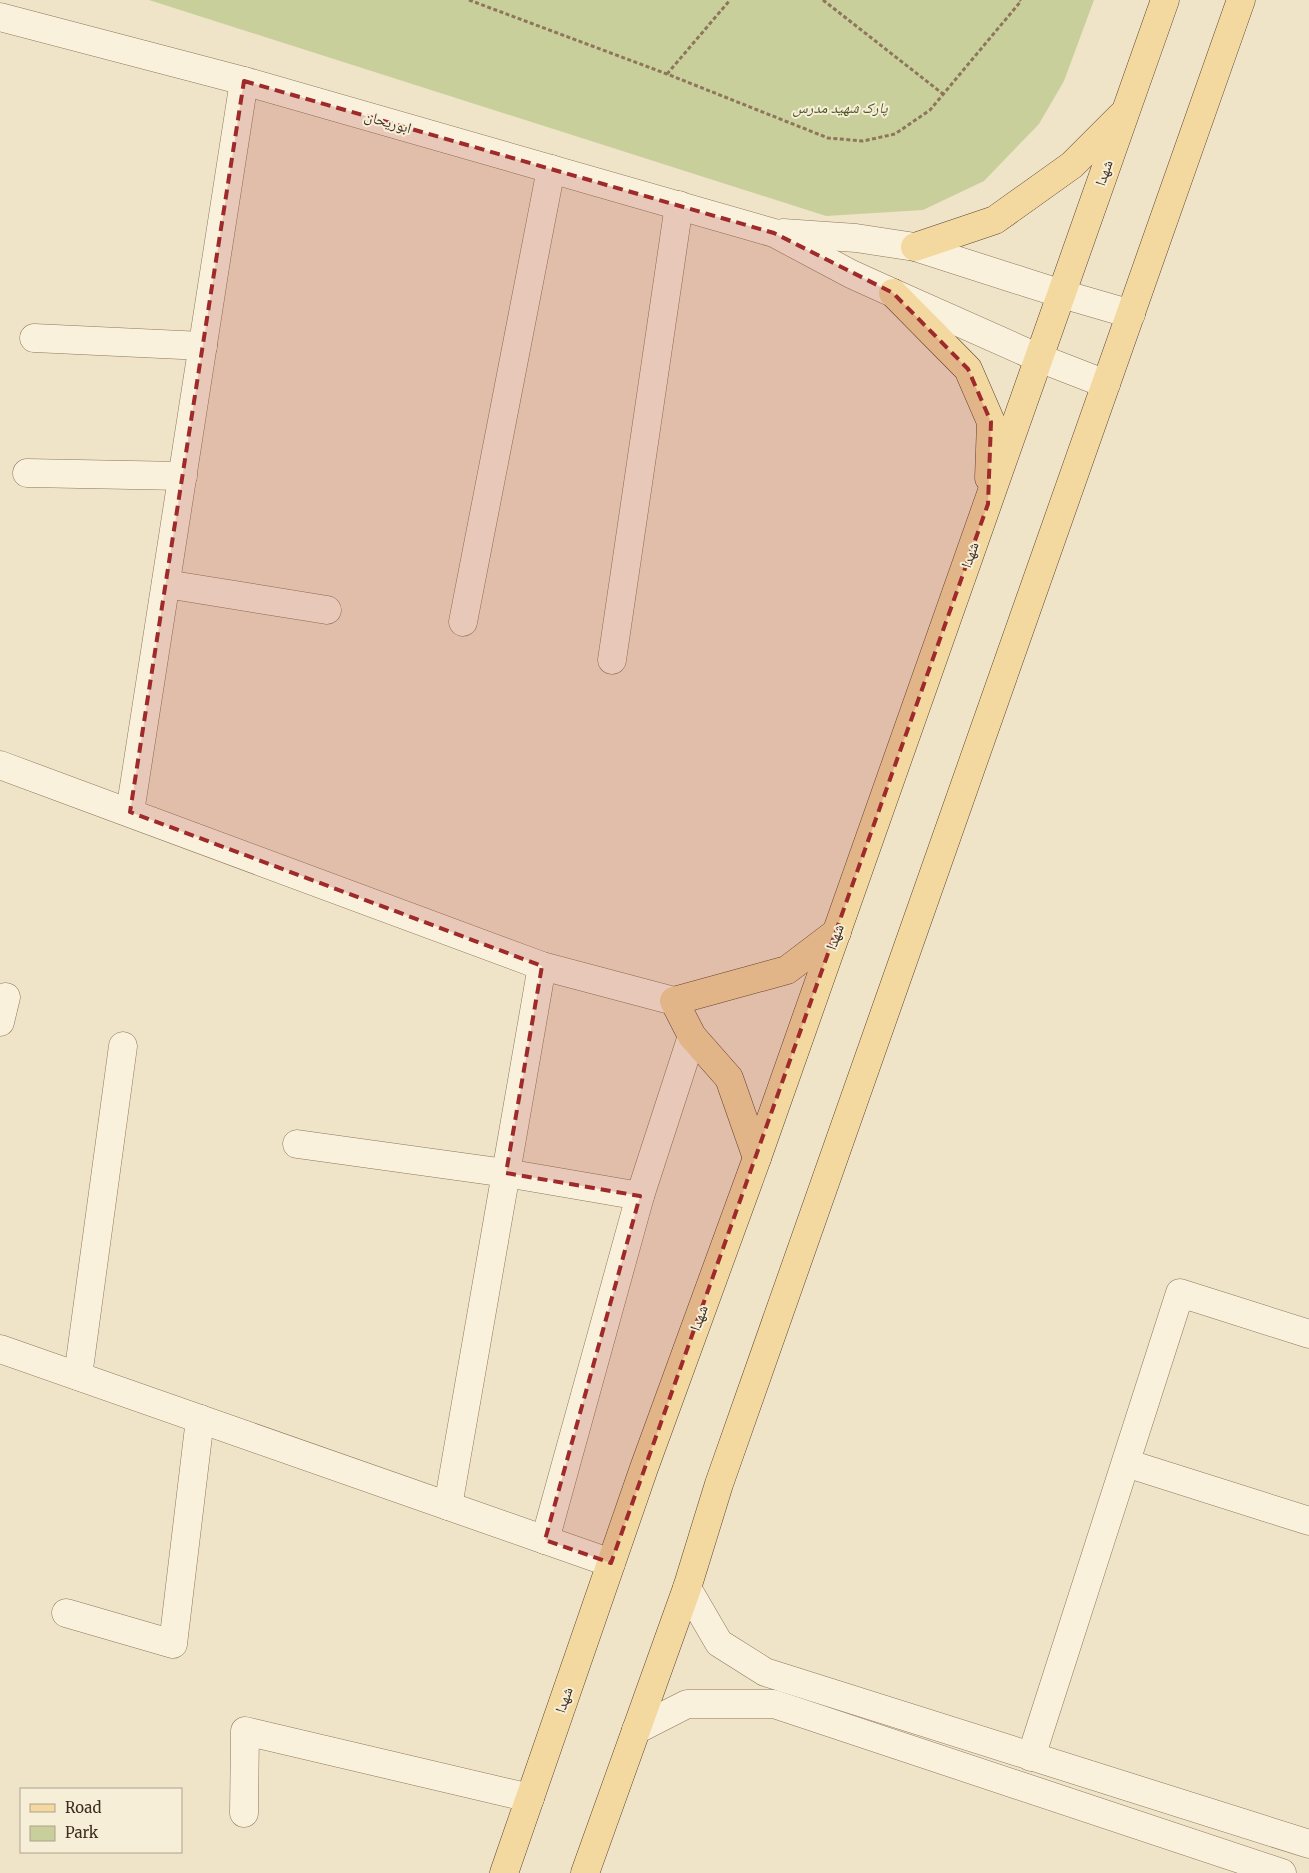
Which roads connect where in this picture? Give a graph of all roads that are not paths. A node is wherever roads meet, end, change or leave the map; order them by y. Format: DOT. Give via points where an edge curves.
graph roads {
  1 [pos="1165,0"];
  2 [pos="1242,0"];
  3 [pos="0,17"];
  4 [pos="244,81"];
  5 [pos="1126,111"];
  6 [pos="551,169"];
  7 [pos="679,205"];
  8 [pos="774,232"];
  9 [pos="915,247"];
  10 [pos="893,293"];
  11 [pos="1062,294"];
  12 [pos="1131,314"];
  13 [pos="34,338"];
  14 [pos="203,346"];
  15 [pos="1039,358"];
  16 [pos="1106,384"];
  17 [pos="27,474"];
  18 [pos="183,476"];
  19 [pos="988,504"];
  20 [pos="166,584"];
  21 [pos="327,610"];
  22 [pos="463,622"];
  23 [pos="612,660"];
  24 [pos="0,765"];
  25 [pos="130,812"];
  26 [pos="837,932"];
  27 [pos="542,966"];
  28 [pos="674,1001"];
  29 [pos="692,1036"];
  30 [pos="123,1046"];
  31 [pos="297,1144"];
  32 [pos="757,1158"];
  33 [pos="506,1172"];
  34 [pos="640,1196"];
  35 [pos="1309,1334"];
  36 [pos="0,1349"];
  37 [pos="78,1376"];
  38 [pos="200,1419"];
  39 [pos="1126,1463"];
  40 [pos="448,1506"];
  41 [pos="1309,1521"];
  42 [pos="545,1540"];
  43 [pos="611,1563"];
  44 [pos="687,1588"];
  45 [pos="66,1614"];
  46 [pos="636,1730"];
  47 [pos="996,1746"];
  48 [pos="1032,1757"];
  49 [pos="988,1775"];
  50 [pos="530,1798"];
  51 [pos="244,1813"];
  52 [pos="1260,1828"];
  53 [pos="1297,1840"];
  54 [pos="1245,1867"];
  55 [pos="1277,1872"];
  56 [pos="504,1873"];
  57 [pos="585,1873"];
  1 -- 5 [label="main road, شهدا"];
  2 -- 12 [label="main road"];
  3 -- 4 [label="street, ابوریحان"];
  4 -- 6 [label="street, ابوریحان"];
  4 -- 14 [label="street"];
  5 -- 9 [label="main road" via="1072,165 994,220"];
  5 -- 11 [label="main road, شهدا"];
  6 -- 7 [label="street, ابوریحان"];
  6 -- 22 [label="street"];
  7 -- 8 [label="street, ابوریحان"];
  7 -- 23 [label="street"];
  8 -- 9 [label="street" via="856,238"];
  8 -- 10 [label="street"];
  9 -- 11 [label="street"];
  10 -- 15 [label="street"];
  10 -- 19 [label="main road" via="968,369 991,422"];
  11 -- 12 [label="street"];
  11 -- 15 [label="main road, شهدا"];
  12 -- 16 [label="main road"];
  13 -- 14 [label="street"];
  14 -- 18 [label="street"];
  15 -- 16 [label="street"];
  15 -- 19 [label="main road, شهدا"];
  16 -- 44 [label="main road" via="722,1474"];
  17 -- 18 [label="street"];
  18 -- 20 [label="street"];
  19 -- 26 [label="main road, شهدا"];
  20 -- 21 [label="street"];
  20 -- 25 [label="street"];
  24 -- 25 [label="street"];
  25 -- 27 [label="street"];
  26 -- 28 [label="main road" via="787,970"];
  26 -- 32 [label="main road, شهدا"];
  27 -- 28 [label="street"];
  27 -- 33 [label="street"];
  28 -- 29 [label="main road"];
  29 -- 32 [label="main road" via="729,1078"];
  29 -- 34 [label="street"];
  30 -- 37 [label="street"];
  31 -- 33 [label="street"];
  32 -- 43 [label="main road, شهدا"];
  33 -- 34 [label="street"];
  33 -- 40 [label="street"];
  34 -- 42 [label="street"];
  35 -- 39 [label="street" via="1180,1293"];
  36 -- 37 [label="street"];
  37 -- 38 [label="street"];
  38 -- 40 [label="street"];
  38 -- 45 [label="street" via="173,1644"];
  39 -- 41 [label="street"];
  39 -- 48 [label="street"];
  40 -- 42 [label="street"];
  42 -- 43 [label="street"];
  43 -- 50 [label="main road, شهدا"];
  44 -- 46 [label="main road"];
  44 -- 47 [label="street" via="719,1643 765,1672"];
  46 -- 49 [label="street" via="687,1704 774,1704"];
  46 -- 57 [label="main road"];
  47 -- 48 [label="street"];
  47 -- 49 [label="street"];
  48 -- 52 [label="street"];
  49 -- 54 [label="street"];
  50 -- 51 [label="street" via="245,1730"];
  50 -- 56 [label="main road, شهدا"];
  52 -- 53 [label="street"];
  52 -- 54 [label="street"];
  53 -- 55 [label="street"];
  54 -- 55 [label="street"];
}
